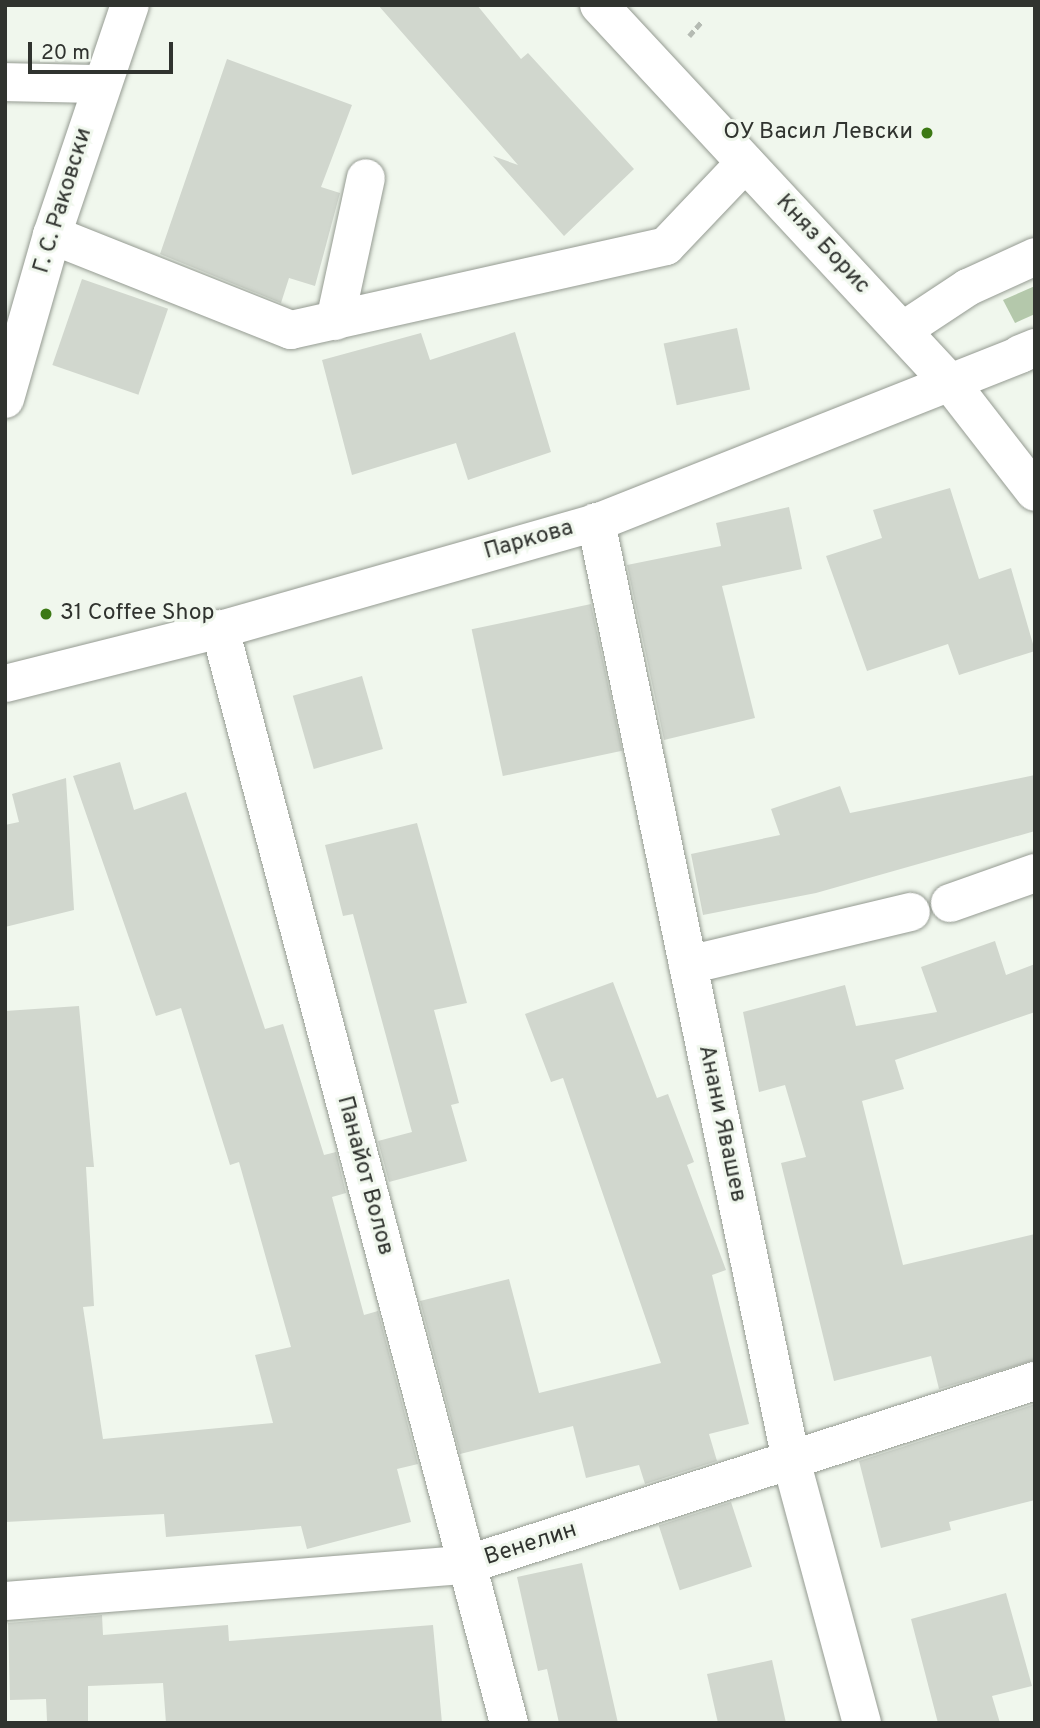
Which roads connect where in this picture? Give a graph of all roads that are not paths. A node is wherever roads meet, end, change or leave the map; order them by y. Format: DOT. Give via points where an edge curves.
graph roads {
  1 [pos="130,5"];
  2 [pos="599,5"];
  3 [pos="5,82"];
  4 [pos="102,84"];
  5 [pos="745,163"];
  6 [pos="366,178"];
  7 [pos="52,235"];
  8 [pos="1035,256"];
  9 [pos="335,321"];
  10 [pos="902,330"];
  11 [pos="1027,351"];
  12 [pos="952,385"];
  13 [pos="5,399"];
  14 [pos="1035,492"];
  15 [pos="596,522"];
  16 [pos="220,629"];
  17 [pos="5,683"];
  18 [pos="1035,873"];
  19 [pos="950,903"];
  20 [pos="911,912"];
  21 [pos="688,965"];
  22 [pos="1035,1381"];
  23 [pos="792,1460"];
  24 [pos="466,1566"];
  25 [pos="5,1601"];
  26 [pos="509,1723"];
  27 [pos="862,1723"];
  1 -- 4 [label="street, Г. С. Раковски"];
  2 -- 5 [label="street, Княз Борис"];
  3 -- 4 [label="street"];
  4 -- 7 [label="street, Г. С. Раковски"];
  5 -- 9 [label="street" via="666,246"];
  5 -- 10 [label="street, Княз Борис"];
  6 -- 9 [label="street"];
  7 -- 9 [label="street" via="291,330"];
  7 -- 13 [label="street, Г. С. Раковски"];
  8 -- 10 [label="street" via="967,287"];
  10 -- 12 [label="street, Княз Борис"];
  11 -- 12 [label="street, Паркова"];
  12 -- 14 [label="street, Княз Борис"];
  12 -- 15 [label="street, Паркова"];
  15 -- 16 [label="street, Паркова"];
  15 -- 21 [label="street, Анани Явашев"];
  16 -- 17 [label="street, Паркова"];
  16 -- 24 [label="street, Панайот Волов"];
  18 -- 19 [label="street"];
  20 -- 21 [label="street"];
  21 -- 23 [label="street, Анани Явашев"];
  22 -- 23 [label="street, Венелин"];
  23 -- 24 [label="street, Венелин"];
  23 -- 27 [label="street, Анани Явашев"];
  24 -- 25 [label="street, Венелин"];
  24 -- 26 [label="street, Панайот Волов"];
}
